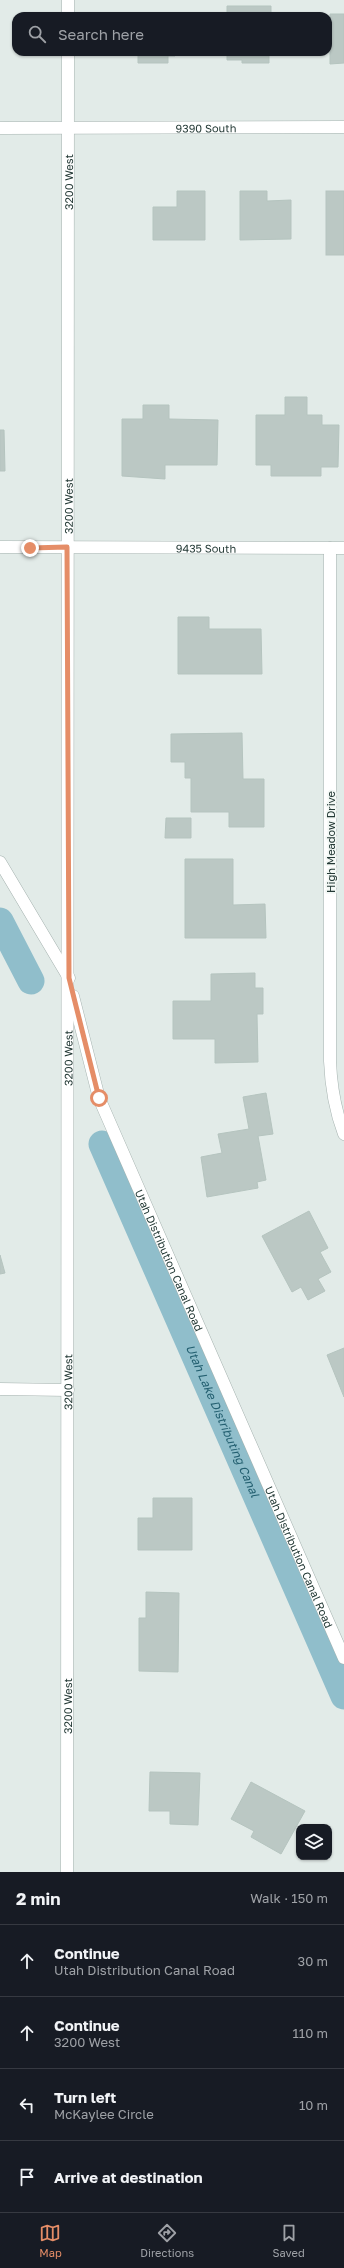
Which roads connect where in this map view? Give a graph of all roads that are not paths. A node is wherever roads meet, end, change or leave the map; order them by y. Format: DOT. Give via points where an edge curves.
graph roads {
  1 [pos="68,0"];
  2 [pos="68,12"];
  3 [pos="68,56"];
  4 [pos="344,127"];
  5 [pos="0,128"];
  6 [pos="68,128"];
  7 [pos="0,547"];
  8 [pos="67,547"];
  9 [pos="330,548"];
  10 [pos="344,548"];
  11 [pos="0,862"];
  12 [pos="69,978"];
  13 [pos="344,1134"];
  14 [pos="0,1389"];
  15 [pos="68,1390"];
  16 [pos="344,1658"];
  17 [pos="67,1872"];
  1 -- 2 [label="street"];
  3 -- 6 [label="street, 3200 West"];
  4 -- 6 [label="street, 9390 South"];
  5 -- 6 [label="street, 9390 South"];
  6 -- 8 [label="street, 3200 West"];
  7 -- 8 [label="street, 9435 South"];
  8 -- 9 [label="street, 9435 South"];
  8 -- 12 [label="street, 3200 West"];
  9 -- 10 [label="street, 9435 South"];
  9 -- 13 [label="street, High Meadow Drive" via="330,1061 331,1086"];
  11 -- 12 [label="street, Utah Distribution Canal Road"];
  12 -- 15 [label="street, 3200 West"];
  12 -- 16 [label="street, Utah Distribution Canal Road" via="99,1098"];
  14 -- 15 [label="street"];
  15 -- 17 [label="street, 3200 West"];
}
